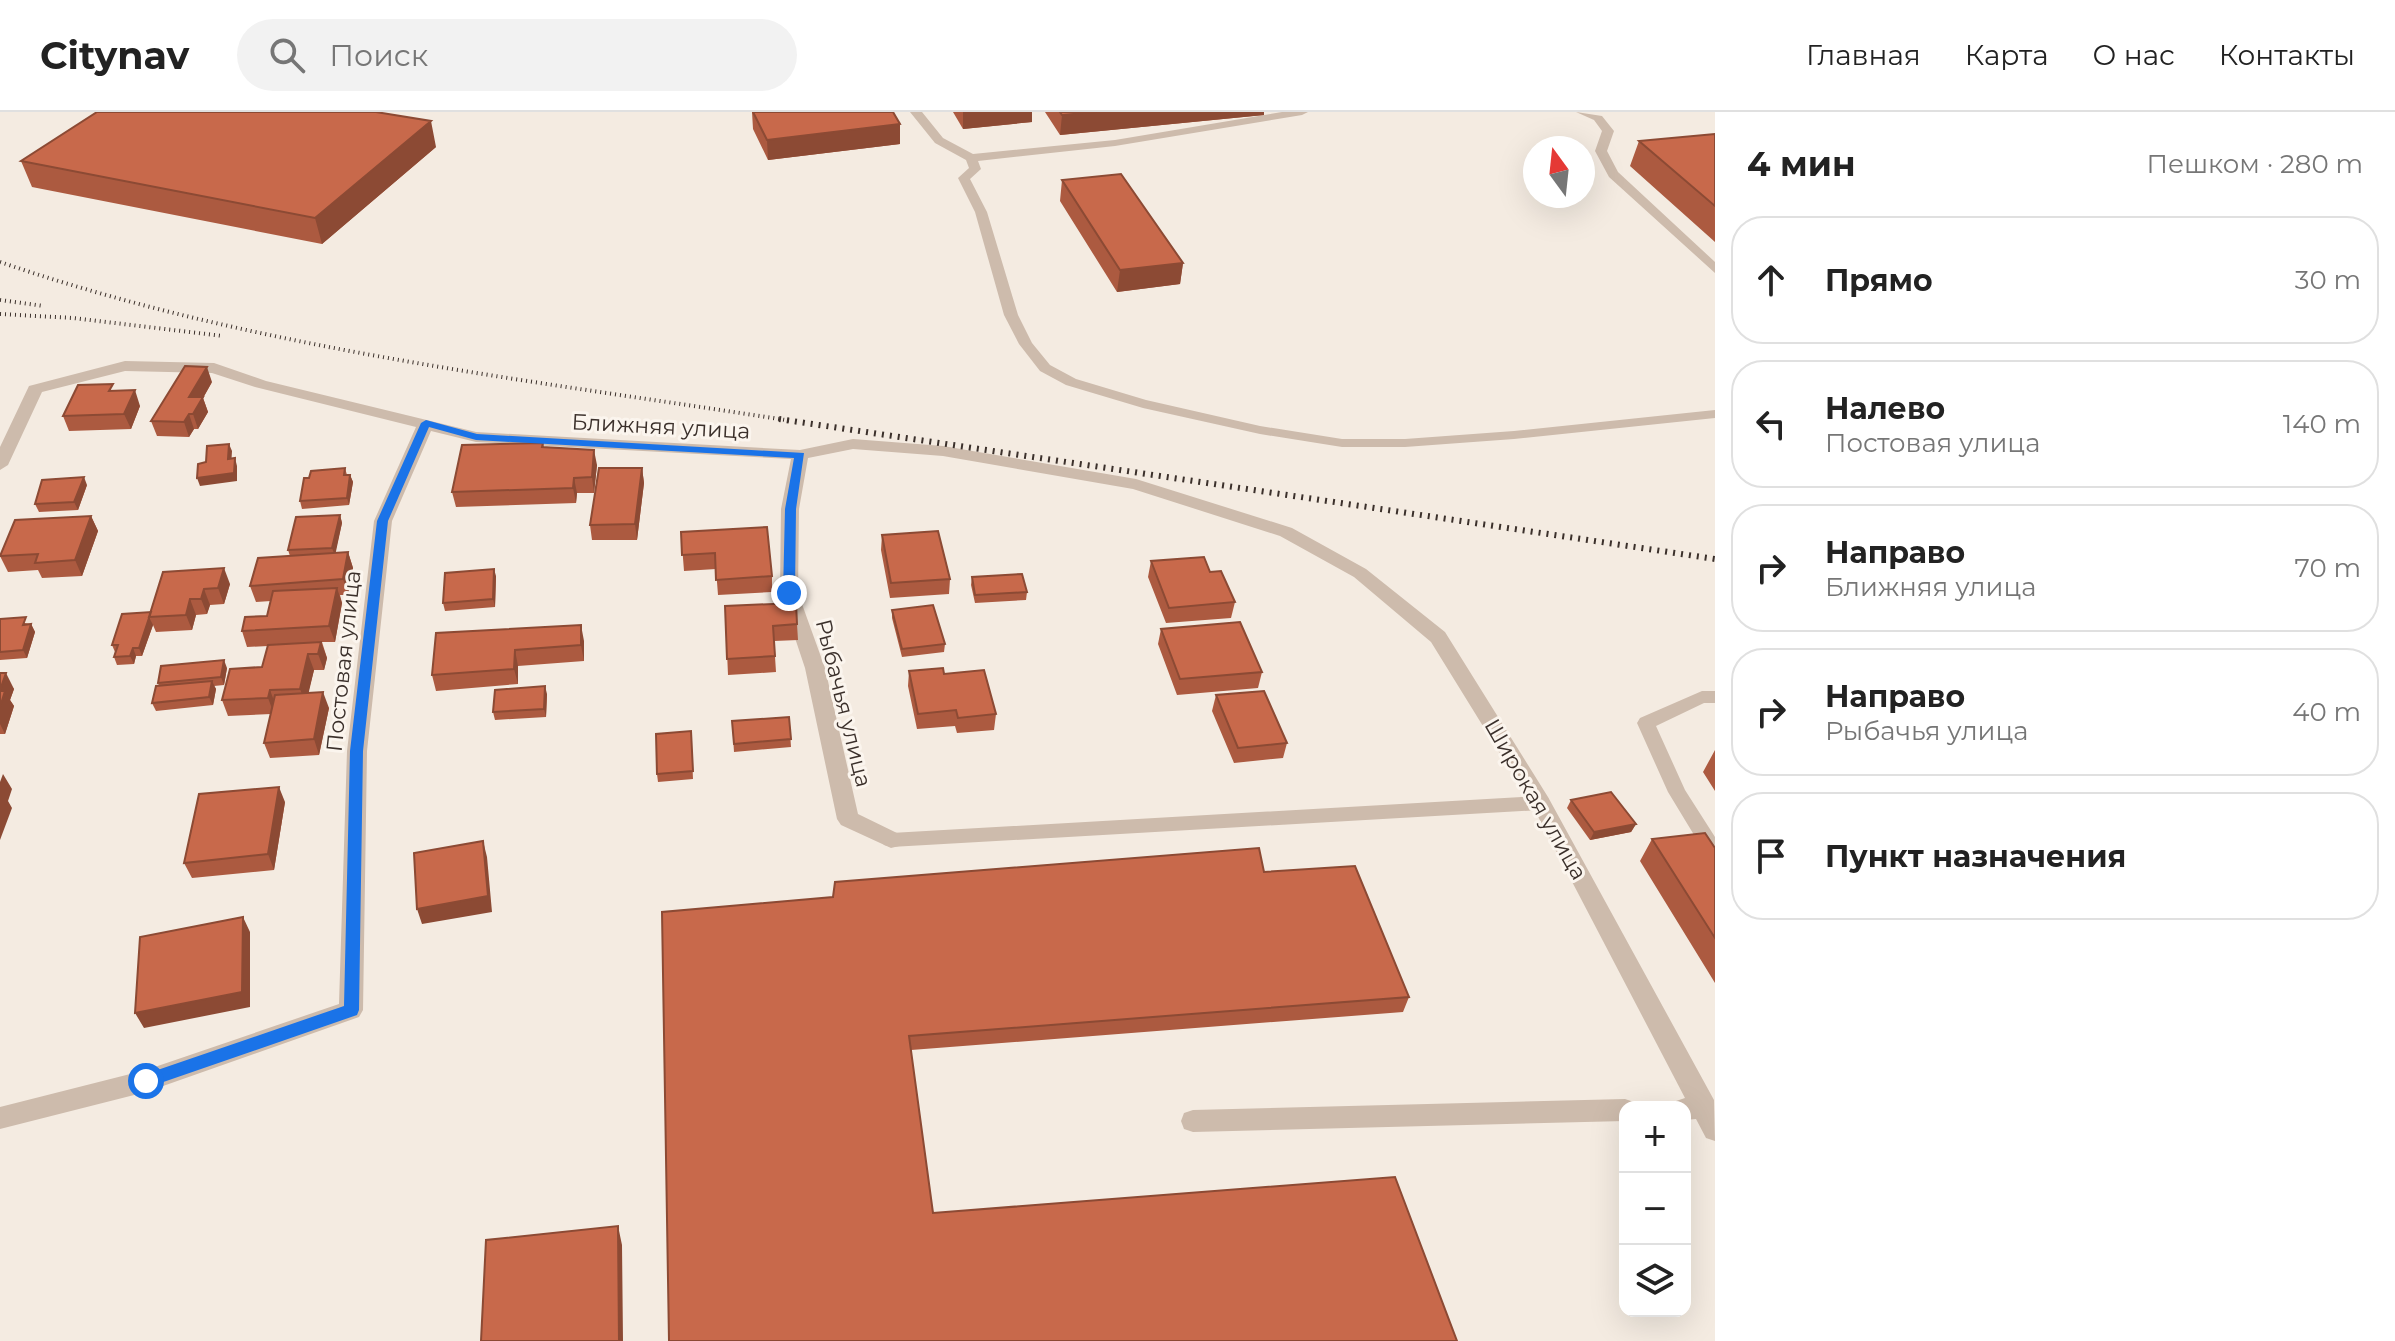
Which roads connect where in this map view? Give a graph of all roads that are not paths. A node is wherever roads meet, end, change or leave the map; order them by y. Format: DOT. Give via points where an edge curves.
graph roads {
  1 [pos="916,112"];
  2 [pos="1302,112"];
  3 [pos="1582,112"];
  4 [pos="971,158"];
  5 [pos="1715,269"];
  6 [pos="1715,414"];
  7 [pos="426,423"];
  8 [pos="800,455"];
  9 [pos="0,465"];
  10 [pos="1286,532"];
  11 [pos="1715,697"];
  12 [pos="1541,803"];
  13 [pos="891,840"];
  14 [pos="1715,853"];
  15 [pos="1619,1110"];
  16 [pos="1702,1116"];
  17 [pos="0,1118"];
  18 [pos="1193,1121"];
  1 -- 4 [label="lane" via="930,134"];
  2 -- 4 [label="lane" via="1115,143"];
  3 -- 5 [label="lane" via="1598,118 1608,131 1601,151 1613,174"];
  4 -- 6 [label="lane" via="975,169 964,178 981,212 1011,315 1045,368 1071,382 1157,407 1342,443 1514,435"];
  7 -- 8 [label="street, Ближняя улица" via="476,437"];
  7 -- 9 [label="street, Ближняя улица" via="214,368 125,366 35,389"];
  7 -- 17 [label="street, Постовая улица" via="383,521 357,751 351,1010 146,1081"];
  8 -- 10 [label="street, Ближняя улица" via="853,444 1041,465 1136,484"];
  8 -- 13 [label="street, Рыбачья улица" via="790,509 789,593 815,668 848,819"];
  10 -- 12 [label="street, Широкая улица" via="1360,573 1438,637"];
  11 -- 14 [label="lane" via="1702,697 1646,723 1677,792"];
  12 -- 13 [label="lane"];
  12 -- 16 [label="street, Широкая улица"];
  15 -- 18 [label="street"];
}
